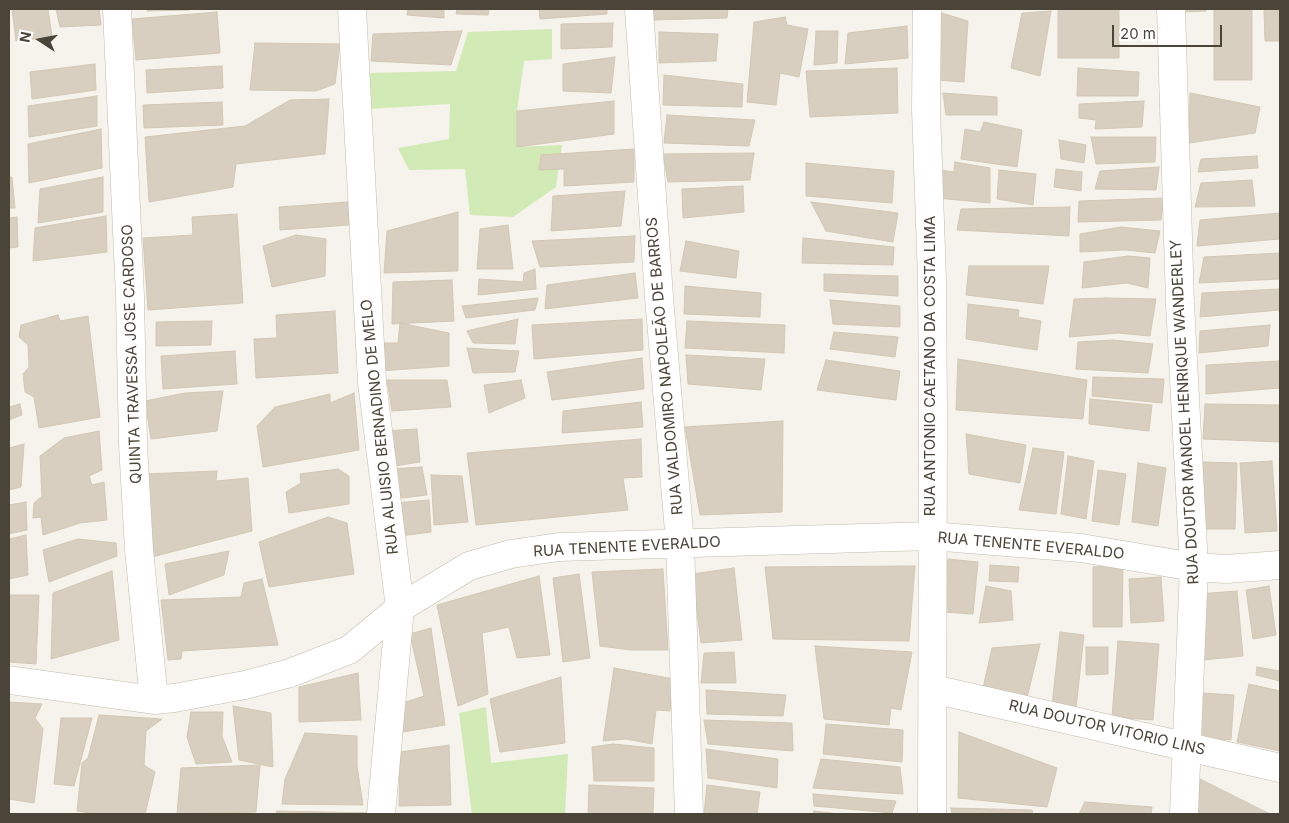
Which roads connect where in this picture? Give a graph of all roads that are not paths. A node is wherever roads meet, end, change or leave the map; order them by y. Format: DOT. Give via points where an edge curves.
graph roads {
  1 [pos="116,9"];
  2 [pos="352,9"];
  3 [pos="639,9"];
  4 [pos="927,9"];
  5 [pos="1171,9"];
  6 [pos="931,536"];
  7 [pos="680,543"];
  8 [pos="1280,565"];
  9 [pos="1194,567"];
  10 [pos="400,608"];
  11 [pos="9,680"];
  12 [pos="933,689"];
  13 [pos="154,700"];
  14 [pos="1188,747"];
  15 [pos="1280,768"];
  16 [pos="381,814"];
  17 [pos="689,814"];
  18 [pos="932,814"];
  19 [pos="1184,814"];
  1 -- 13 [label="street, QUINTA TRAVESSA JOSE CARDOSO" via="130,277 134,463"];
  2 -- 10 [label="street, RUA ALUISIO BERNADINO DE MELO" via="372,382"];
  3 -- 7 [label="street, RUA VALDOMIRO NAPOLEÃO DE BARROS"];
  4 -- 6 [label="street, RUA ANTONIO CAETANO DA COSTA LIMA"];
  5 -- 9 [label="street, RUA DOUTOR MANOEL HENRIQUE WANDERLEY" via="1180,304"];
  6 -- 7 [label="street, RUA TENENTE EVERALDO"];
  6 -- 9 [label="street, RUA TENENTE EVERALDO" via="1081,548"];
  6 -- 12 [label="street, RUA ANTONIO CAETANO DA COSTA LIMA"];
  7 -- 10 [label="street, RUA TENENTE EVERALDO" via="559,548 511,554 469,566"];
  7 -- 17 [label="street, RUA VALDOMIRO NAPOLEÃO DE BARROS"];
  8 -- 9 [label="street, RUA TENENTE EVERALDO" via="1226,569"];
  9 -- 14 [label="street, RUA DOUTOR MANOEL HENRIQUE WANDERLEY"];
  10 -- 13 [label="street, RUA TENENTE EVERALDO" via="349,650 290,673 245,685"];
  10 -- 16 [label="street, RUA ALUISIO BERNADINO DE MELO"];
  11 -- 13 [label="street, RUA TENENTE EVERALDO"];
  12 -- 14 [label="street, RUA DOUTOR VITORIO LINS"];
  12 -- 18 [label="street, RUA ANTONIO CAETANO DA COSTA LIMA"];
  14 -- 15 [label="street, RUA DOUTOR VITORIO LINS"];
  14 -- 19 [label="street, RUA DOUTOR MANOEL HENRIQUE WANDERLEY"];
}
